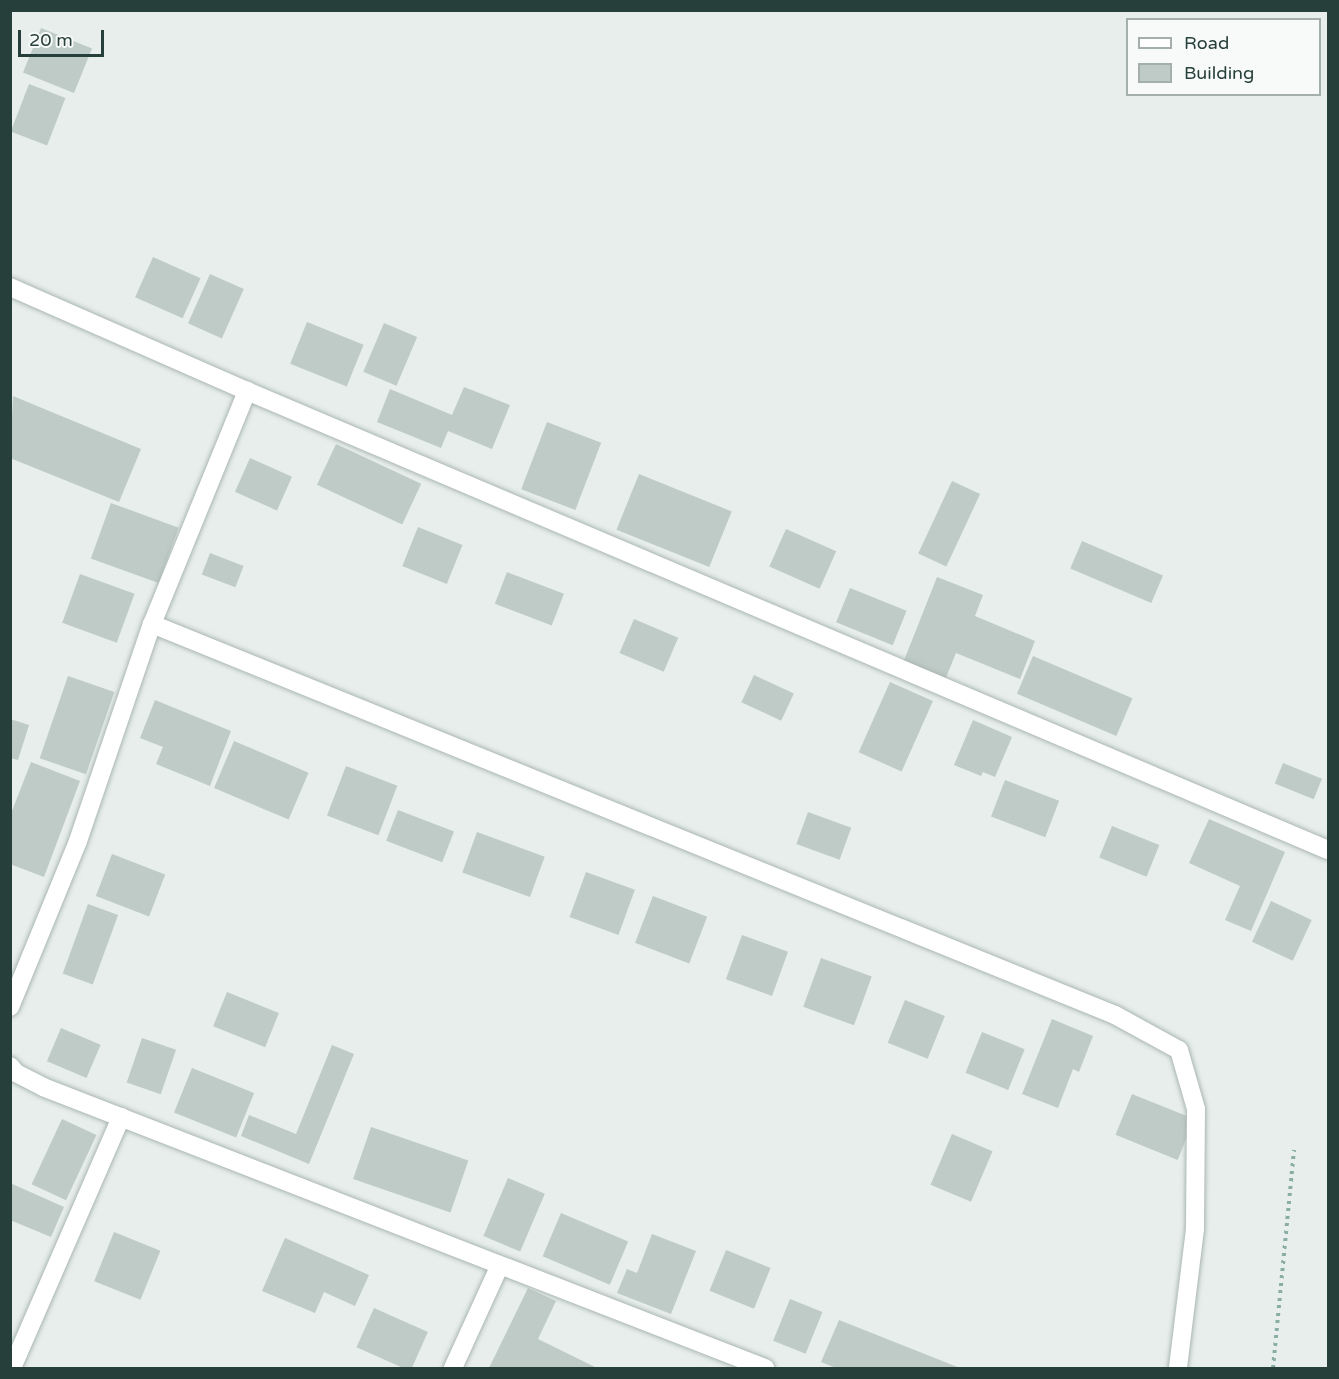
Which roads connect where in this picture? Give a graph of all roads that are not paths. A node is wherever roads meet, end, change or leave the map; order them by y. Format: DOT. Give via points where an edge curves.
graph roads {
  1 [pos="10,287"];
  2 [pos="247,391"];
  3 [pos="152,624"];
  4 [pos="1329,850"];
  5 [pos="10,1007"];
  6 [pos="10,1066"];
  7 [pos="121,1117"];
  8 [pos="500,1265"];
  9 [pos="12,1368"];
  10 [pos="453,1368"];
  11 [pos="765,1368"];
  12 [pos="1178,1368"];
  1 -- 2 [label="street"];
  2 -- 3 [label="street"];
  2 -- 4 [label="street"];
  3 -- 5 [label="street" via="78,841"];
  3 -- 12 [label="street" via="1115,1015 1179,1050 1196,1109 1195,1229"];
  6 -- 7 [label="street" via="43,1087"];
  7 -- 8 [label="street"];
  7 -- 9 [label="street"];
  8 -- 10 [label="street"];
  8 -- 11 [label="street"];
}
